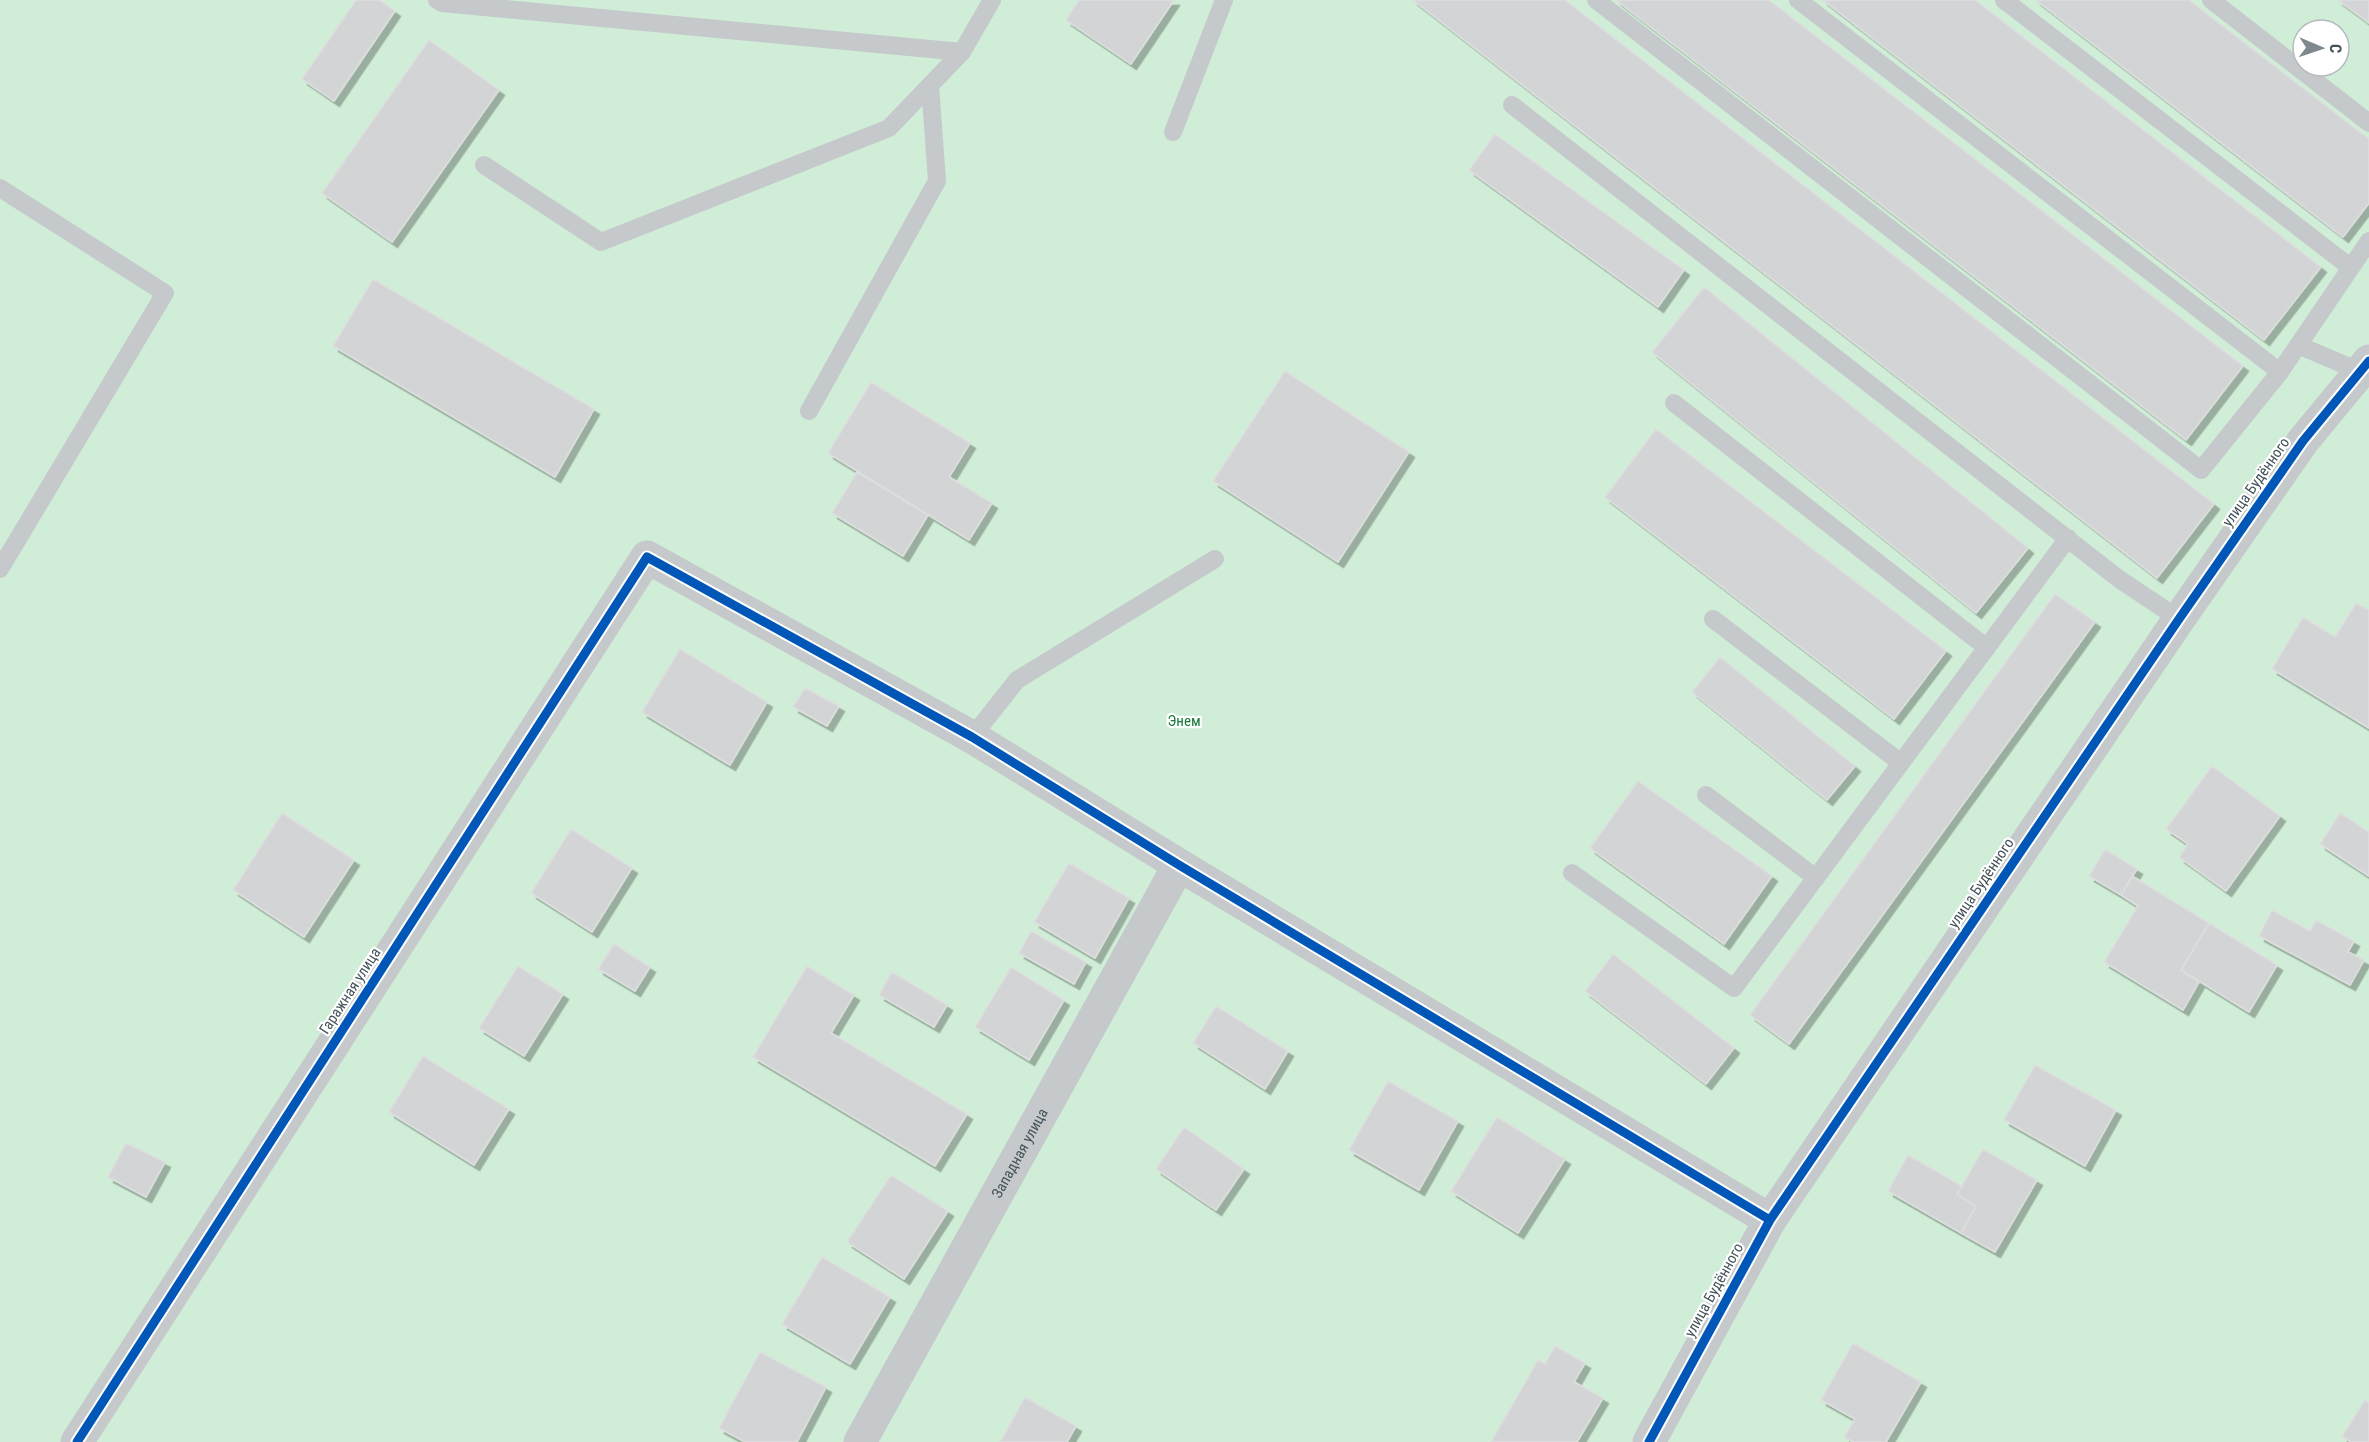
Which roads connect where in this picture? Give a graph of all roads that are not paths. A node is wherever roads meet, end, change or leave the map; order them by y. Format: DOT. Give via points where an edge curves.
graph roads {
  1 [pos="437,0"];
  2 [pos="992,0"];
  3 [pos="1224,0"];
  4 [pos="1596,0"];
  5 [pos="1798,0"];
  6 [pos="2004,0"];
  7 [pos="2211,0"];
  8 [pos="962,52"];
  9 [pos="930,85"];
  10 [pos="1512,105"];
  11 [pos="2369,123"];
  12 [pos="1173,132"];
  13 [pos="484,165"];
  14 [pos="0,188"];
  15 [pos="2369,241"];
  16 [pos="2350,267"];
  17 [pos="2298,345"];
  18 [pos="2366,370"];
  19 [pos="2280,372"];
  20 [pos="1674,403"];
  21 [pos="809,411"];
  22 [pos="2068,538"];
  23 [pos="1215,559"];
  24 [pos="0,569"];
  25 [pos="1713,619"];
  26 [pos="2179,619"];
  27 [pos="1987,648"];
  28 [pos="972,737"];
  29 [pos="1901,763"];
  30 [pos="1706,795"];
  31 [pos="1179,865"];
  32 [pos="1572,873"];
  33 [pos="1816,878"];
  34 [pos="1770,1220"];
  35 [pos="78,1442"];
  36 [pos="860,1442"];
  37 [pos="1649,1442"];
  1 -- 8 [label="lane"];
  2 -- 8 [label="lane"];
  3 -- 12 [label="lane"];
  4 -- 19 [label="lane" via="2202,470"];
  5 -- 19 [label="lane"];
  6 -- 16 [label="lane"];
  7 -- 11 [label="lane"];
  8 -- 9 [label="lane"];
  9 -- 13 [label="lane" via="889,128 601,242"];
  9 -- 21 [label="lane" via="937,181"];
  10 -- 22 [label="lane"];
  14 -- 24 [label="lane" via="165,294"];
  15 -- 16 [label="lane"];
  16 -- 17 [label="lane"];
  17 -- 18 [label="lane"];
  17 -- 19 [label="lane"];
  18 -- 26 [label="street, улица Будённого" via="2303,441"];
  20 -- 27 [label="lane"];
  22 -- 26 [label="lane" via="2119,579"];
  22 -- 27 [label="lane"];
  23 -- 28 [label="lane" via="1017,680"];
  25 -- 29 [label="lane"];
  26 -- 34 [label="street, улица Будённого"];
  27 -- 29 [label="lane"];
  28 -- 31 [label="street"];
  28 -- 35 [label="street, Гаражная улица" via="647,557"];
  29 -- 33 [label="lane"];
  30 -- 33 [label="lane"];
  31 -- 34 [label="street"];
  31 -- 36 [label="street, Западная улица"];
  32 -- 33 [label="lane" via="1734,988"];
  34 -- 37 [label="street, улица Будённого"];
}
